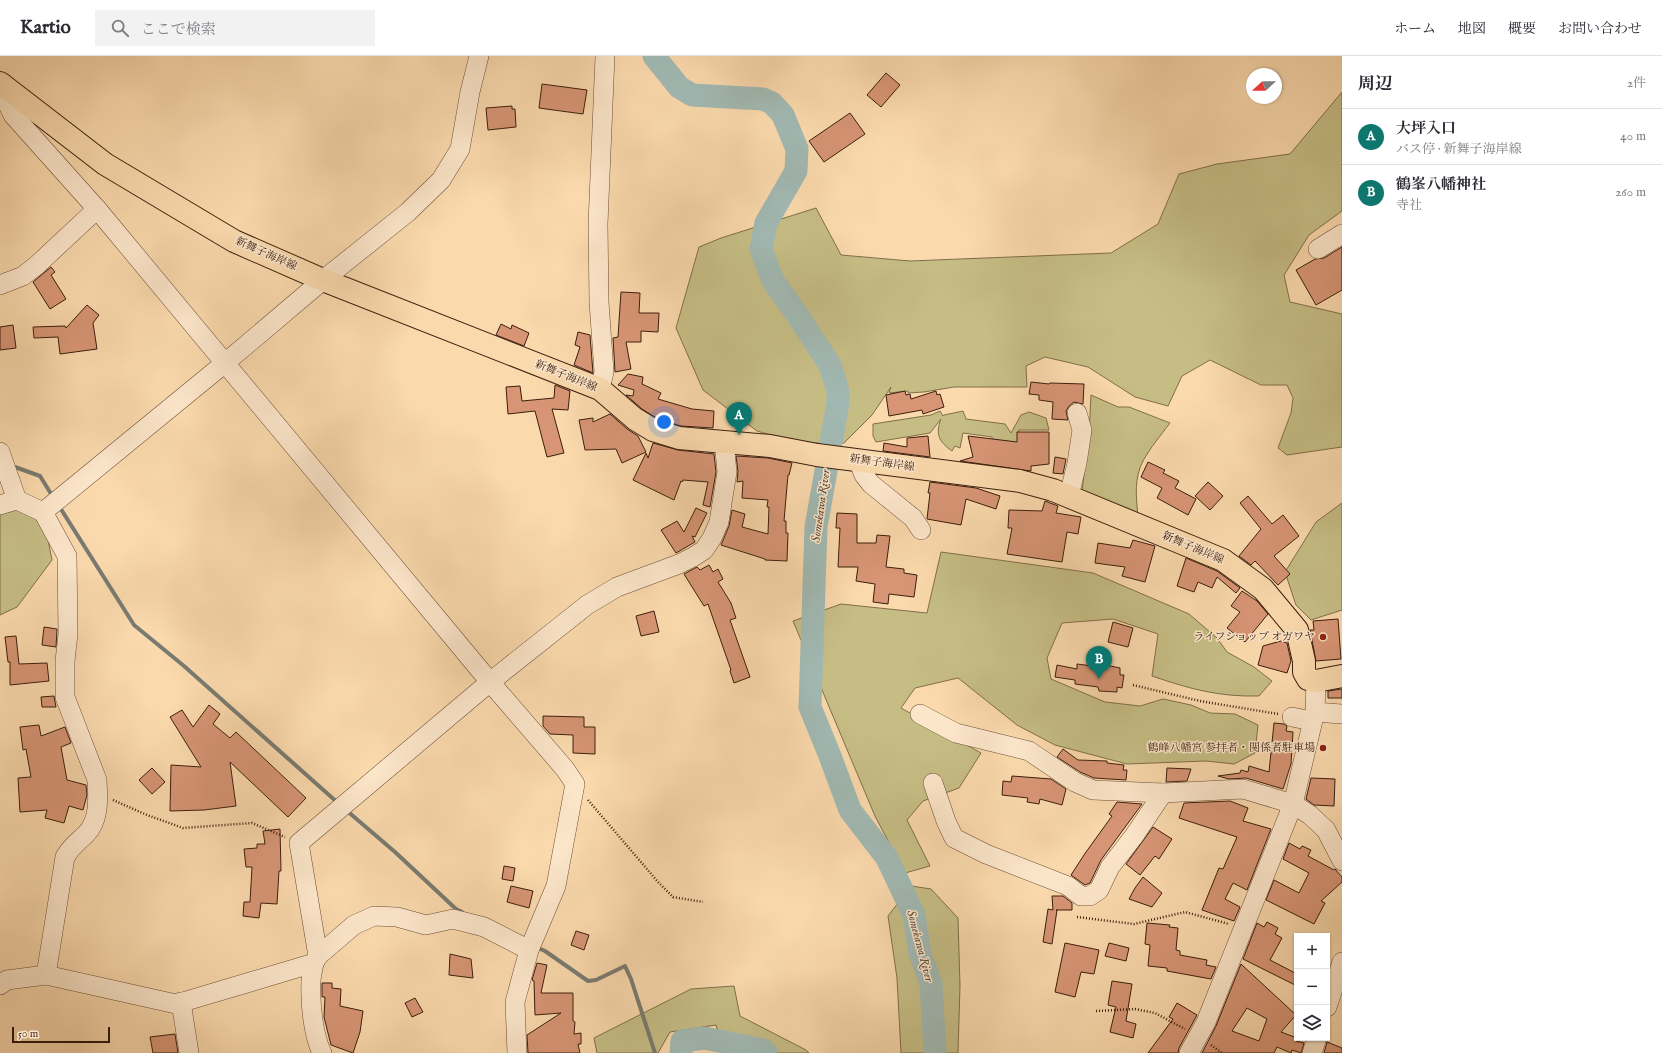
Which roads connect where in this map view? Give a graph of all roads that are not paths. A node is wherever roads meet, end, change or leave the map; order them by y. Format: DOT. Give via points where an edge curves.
graph roads {
  1 [pos="480,56"];
  2 [pos="605,56"];
  3 [pos="0,83"];
  4 [pos="0,88"];
  5 [pos="97,209"];
  6 [pos="1342,234"];
  7 [pos="1318,249"];
  8 [pos="323,280"];
  9 [pos="0,284"];
  10 [pos="225,363"];
  11 [pos="600,389"];
  12 [pos="1078,413"];
  13 [pos="724,441"];
  14 [pos="0,452"];
  15 [pos="851,459"];
  16 [pos="1068,496"];
  17 [pos="9,502"];
  18 [pos="44,512"];
  19 [pos="921,530"];
  20 [pos="1342,676"];
  21 [pos="1316,681"];
  22 [pos="490,682"];
  23 [pos="920,714"];
  24 [pos="1342,714"];
  25 [pos="1292,717"];
  26 [pos="1314,717"];
  27 [pos="933,784"];
  28 [pos="1163,793"];
  29 [pos="1293,804"];
  30 [pos="1342,861"];
  31 [pos="529,950"];
  32 [pos="316,959"];
  33 [pos="1342,962"];
  34 [pos="46,975"];
  35 [pos="0,984"];
  36 [pos="1338,992"];
  37 [pos="181,1002"];
  38 [pos="1328,1005"];
  39 [pos="1316,1041"];
  40 [pos="189,1053"];
  41 [pos="322,1053"];
  42 [pos="517,1053"];
  43 [pos="1188,1053"];
  44 [pos="1312,1053"];
  1 -- 8 [label="street" via="470,92 460,149 442,180 408,212"];
  2 -- 11 [label="street" via="598,224 599,302 604,372"];
  3 -- 8 [label="main road, 新舞子海岸線" via="105,164 234,240"];
  4 -- 5 [label="street" via="13,115"];
  5 -- 9 [label="street" via="23,276"];
  5 -- 10 [label="street"];
  6 -- 7 [label="street"];
  8 -- 10 [label="street"];
  8 -- 11 [label="main road, 新舞子海岸線"];
  10 -- 18 [label="street"];
  10 -- 22 [label="street"];
  11 -- 13 [label="main road, 新舞子海岸線" via="635,419 653,430 679,438"];
  12 -- 16 [label="street" via="1082,430"];
  13 -- 15 [label="main road, 新舞子海岸線"];
  13 -- 22 [label="street" via="727,472 719,522 704,550 686,560 617,587 587,604"];
  14 -- 17 [label="street"];
  15 -- 16 [label="main road, 新舞子海岸線" via="1020,481"];
  15 -- 19 [label="street" via="871,484 912,518"];
  16 -- 21 [label="main road, 新舞子海岸線" via="1223,560 1263,589 1297,630 1304,672 1308,679"];
  17 -- 18 [label="street"];
  18 -- 34 [label="street" via="67,556 68,634 65,697 97,780 98,793 95,821 65,857"];
  20 -- 21 [label="main road"];
  21 -- 26 [label="street"];
  22 -- 31 [label="street" via="575,784 556,886"];
  22 -- 32 [label="street" via="299,843"];
  23 -- 28 [label="street" via="956,733 1029,751 1075,782 1093,790"];
  24 -- 26 [label="street"];
  25 -- 26 [label="street"];
  26 -- 29 [label="street"];
  27 -- 28 [label="street" via="954,838 986,854 1068,886 1081,896 1090,896 1099,890 1110,867"];
  28 -- 29 [label="street" via="1243,789"];
  29 -- 30 [label="street" via="1326,830"];
  29 -- 43 [label="street" via="1206,1022"];
  31 -- 32 [label="street" via="484,927 453,919 426,925 374,916 354,925"];
  31 -- 42 [label="street" via="515,1002"];
  32 -- 37 [label="street"];
  32 -- 41 [label="street" via="311,981 318,1046"];
  33 -- 36 [label="street"];
  34 -- 35 [label="street" via="7,980"];
  34 -- 37 [label="street" via="176,1004"];
  36 -- 38 [label="street"];
  37 -- 40 [label="street"];
  39 -- 44 [label="street"];
}
